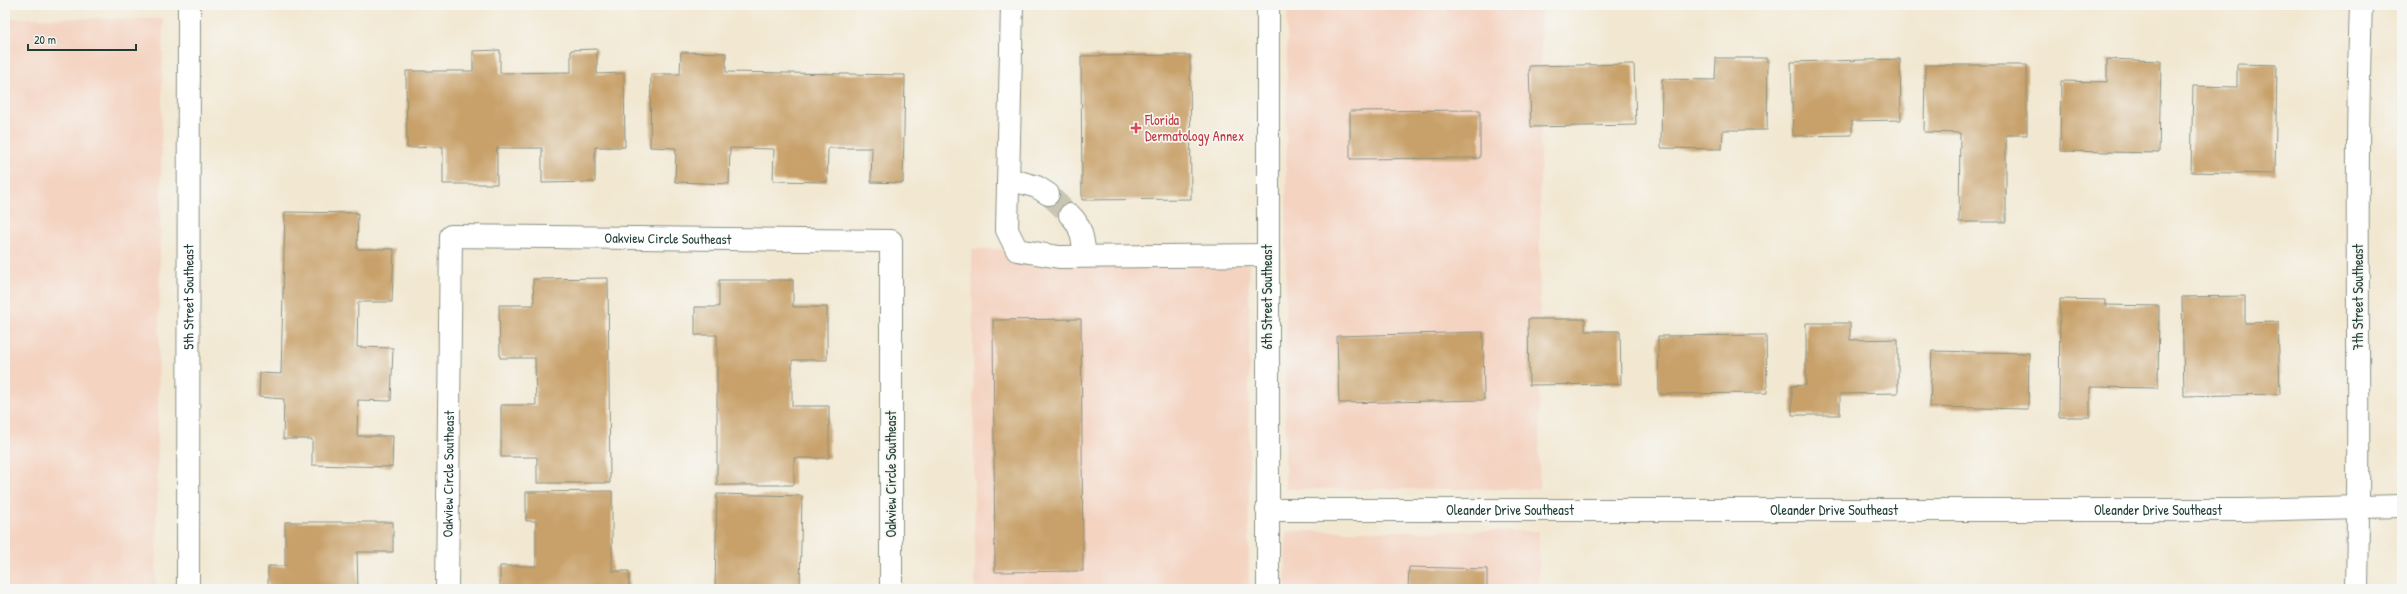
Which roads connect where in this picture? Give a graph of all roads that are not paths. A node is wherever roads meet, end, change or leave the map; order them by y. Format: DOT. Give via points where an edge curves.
graph roads {
  1 [pos="189,5"];
  2 [pos="1012,5"];
  3 [pos="1268,5"];
  4 [pos="2361,5"];
  5 [pos="1009,179"];
  6 [pos="1048,194"];
  7 [pos="1070,215"];
  8 [pos="1268,255"];
  9 [pos="1085,256"];
  10 [pos="2402,506"];
  11 [pos="2359,507"];
  12 [pos="1267,510"];
  13 [pos="188,589"];
  14 [pos="447,589"];
  15 [pos="891,589"];
  16 [pos="1268,589"];
  17 [pos="2357,589"];
  1 -- 13 [label="street, 5th Street Southeast"];
  2 -- 5 [label="street"];
  3 -- 8 [label="street, 6th Street Southeast"];
  4 -- 11 [label="street, 7th Street Southeast" via="2358,101"];
  5 -- 6 [label="street" via="1037,187"];
  5 -- 9 [label="street" via="1007,230 1017,250 1059,257"];
  7 -- 9 [label="street" via="1077,222"];
  8 -- 9 [label="street"];
  8 -- 12 [label="street, 6th Street Southeast"];
  10 -- 11 [label="street, Oleander Drive Southeast"];
  11 -- 12 [label="street, Oleander Drive Southeast" via="2242,510"];
  11 -- 17 [label="street, 7th Street Southeast"];
  12 -- 16 [label="street, 6th Street Southeast"];
  14 -- 15 [label="street, Oakview Circle Southeast" via="451,236 891,241"];
}
